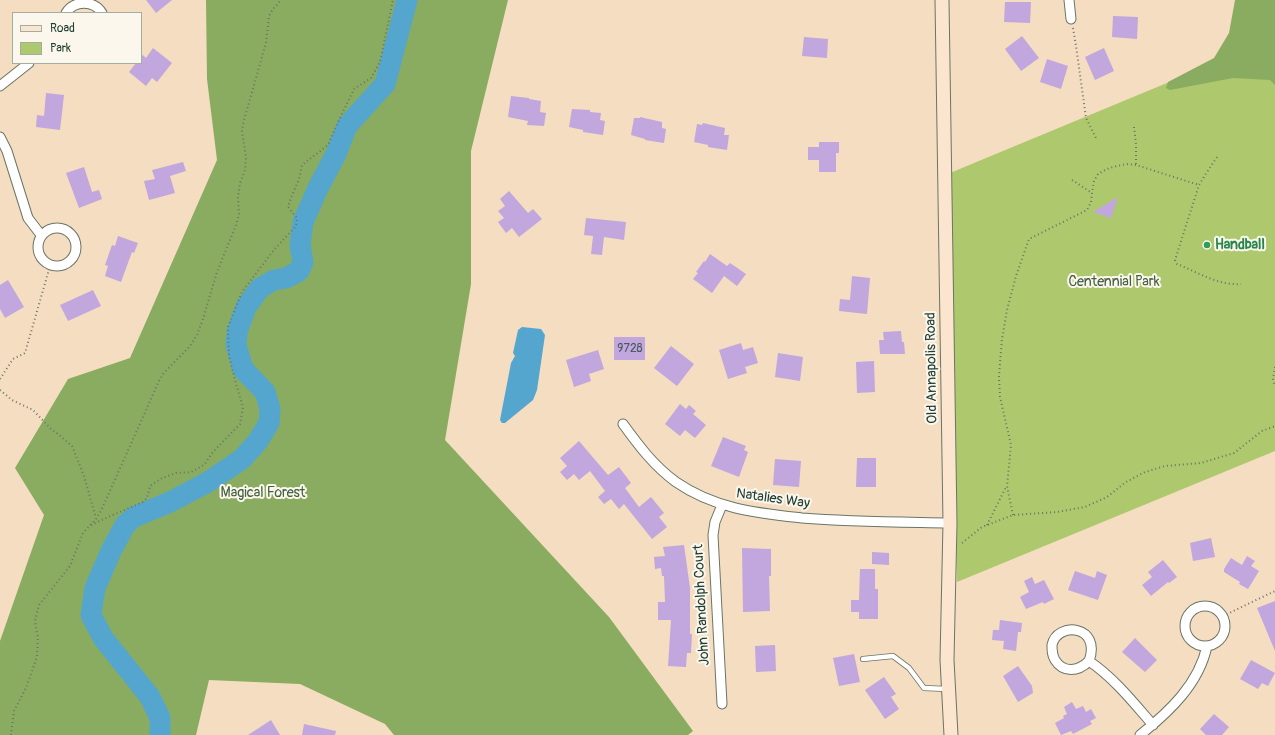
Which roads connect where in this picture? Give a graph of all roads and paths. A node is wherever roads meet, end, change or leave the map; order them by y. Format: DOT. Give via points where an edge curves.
graph roads {
  1 [pos="281,0"];
  2 [pos="392,0"];
  3 [pos="942,0"];
  4 [pos="1069,0"];
  5 [pos="67,12"];
  6 [pos="101,12"];
  7 [pos="1071,19"];
  8 [pos="28,64"];
  9 [pos="0,86"];
  10 [pos="1134,126"];
  11 [pos="0,137"];
  12 [pos="1096,138"];
  13 [pos="1217,157"];
  14 [pos="1136,165"];
  15 [pos="1072,180"];
  16 [pos="1199,185"];
  17 [pos="1092,193"];
  18 [pos="41,235"];
  19 [pos="50,266"];
  20 [pos="1241,284"];
  21 [pos="1275,367"];
  22 [pos="0,378"];
  23 [pos="1275,386"];
  24 [pos="0,390"];
  25 [pos="623,424"];
  26 [pos="1275,426"];
  27 [pos="1007,486"];
  28 [pos="722,505"];
  29 [pos="1013,516"];
  30 [pos="96,519"];
  31 [pos="950,523"];
  32 [pos="988,525"];
  33 [pos="88,527"];
  34 [pos="950,553"];
  35 [pos="1275,592"];
  36 [pos="1223,616"];
  37 [pos="1207,646"];
  38 [pos="863,659"];
  39 [pos="1089,662"];
  40 [pos="948,689"];
  41 [pos="722,704"];
  42 [pos="1153,724"];
  43 [pos="11,735"];
  44 [pos="951,735"];
  45 [pos="1140,735"];
  1 -- 30 [label="path" via="269,16 266,43 243,126 246,158 240,183 239,214 236,224 196,335 190,346 159,381"];
  2 -- 33 [label="path" via="380,62 371,78 354,89 328,145 302,165 288,207 296,218 296,226 242,292 228,327 229,356 244,407 240,424 204,464 191,472 176,473 160,479 150,486 147,498 143,502"];
  3 -- 31 [label="street, Old Annapolis Road"];
  4 -- 7 [label="street"];
  5 -- 6 [label="street" via="72,5 86,1 95,4"];
  7 -- 12 [label="path" via="1086,118"];
  8 -- 9 [label="street"];
  10 -- 14 [label="path"];
  11 -- 18 [label="street" via="7,151 28,218"];
  13 -- 16 [label="path"];
  14 -- 16 [label="path"];
  14 -- 17 [label="path" via="1126,164 1109,168 1098,174"];
  15 -- 17 [label="path"];
  16 -- 20 [label="path" via="1175,260 1177,264 1218,281 1231,285"];
  17 -- 27 [label="path" via="1087,210 1029,239 1016,276 1002,339 999,376 1000,397 1011,446"];
  18 -- 19 [label="street" via="37,250 41,259"];
  18 -- 19 [label="street" via="49,229 65,229 76,242 72,259 58,267"];
  19 -- 22 [label="path" via="25,353 13,359"];
  21 -- 23 [label="path"];
  24 -- 30 [label="path" via="12,400 34,410 51,429 72,446 84,476"];
  25 -- 28 [label="street, Natalies Way" via="643,452 676,482"];
  26 -- 29 [label="path" via="1262,432 1234,453 1201,463 1165,466 1145,472 1126,482 1107,497 1085,507"];
  27 -- 29 [label="path"];
  27 -- 32 [label="path"];
  28 -- 31 [label="street, Natalies Way" via="758,513 849,522"];
  28 -- 41 [label="street, John Randolph Court" via="713,535"];
  29 -- 32 [label="path"];
  30 -- 33 [label="path"];
  31 -- 34 [label="street, Old Annapolis Road"];
  32 -- 34 [label="path"];
  33 -- 43 [label="path" via="77,545 70,566 39,605 35,621 38,638 37,657 26,688 14,711"];
  34 -- 40 [label="street, Old Annapolis Road"];
  35 -- 36 [label="path"];
  36 -- 37 [label="street" via="1224,634 1220,640"];
  36 -- 37 [label="street" via="1209,606 1192,610 1187,617 1185,626 1190,640 1198,645"];
  37 -- 42 [label="street" via="1205,658 1191,684"];
  38 -- 40 [label="lane" via="893,656 908,668 924,688"];
  39 -- 39 [label="street" via="1077,670 1067,670 1059,666 1052,651 1058,635 1073,629 1088,637 1092,652"];
  39 -- 42 [label="street" via="1113,680"];
  40 -- 44 [label="street, Old Annapolis Road"];
  42 -- 45 [label="street"];
}
